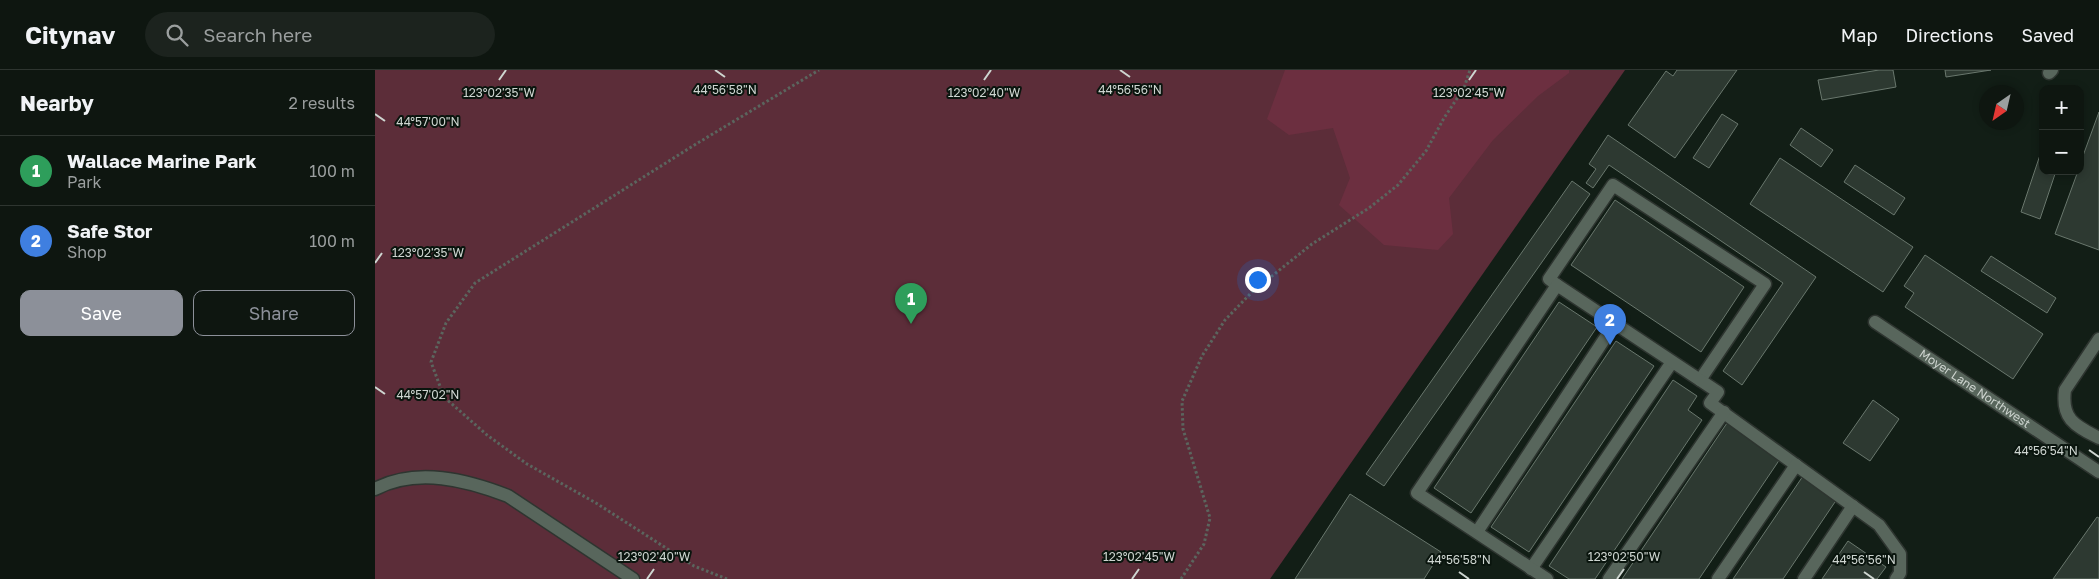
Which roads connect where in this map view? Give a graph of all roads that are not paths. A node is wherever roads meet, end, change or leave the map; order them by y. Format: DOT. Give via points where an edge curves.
graph roads {
  1 [pos="1557,285"];
  2 [pos="1875,322"];
  3 [pos="1615,323"];
  4 [pos="2099,339"];
  5 [pos="1673,362"];
  6 [pos="1700,380"];
  7 [pos="1723,412"];
  8 [pos="2099,438"];
  9 [pos="1796,465"];
  10 [pos="2099,472"];
  11 [pos="375,489"];
  12 [pos="1853,506"];
  13 [pos="1477,532"];
  14 [pos="1531,568"];
  15 [pos="633,579"];
  16 [pos="1547,579"];
  17 [pos="1609,579"];
  18 [pos="1718,579"];
  19 [pos="1805,579"];
  20 [pos="1896,579"];
  1 -- 3 [label="street"];
  1 -- 6 [label="street" via="1549,279 1613,185 1765,284"];
  1 -- 13 [label="street" via="1417,493"];
  2 -- 10 [label="street, Moyer Lane Northwest"];
  3 -- 5 [label="street"];
  3 -- 13 [label="street"];
  4 -- 8 [label="street" via="2065,390 2064,399 2069,418"];
  5 -- 6 [label="street"];
  5 -- 14 [label="street"];
  6 -- 7 [label="street" via="1718,392 1710,403"];
  7 -- 9 [label="street"];
  7 -- 17 [label="street"];
  9 -- 12 [label="street"];
  9 -- 18 [label="street"];
  11 -- 15 [label="street" via="408,478 434,478 464,481 508,496"];
  12 -- 19 [label="street"];
  12 -- 20 [label="street" via="1879,525 1901,554"];
  13 -- 14 [label="street"];
  14 -- 16 [label="street"];
}
